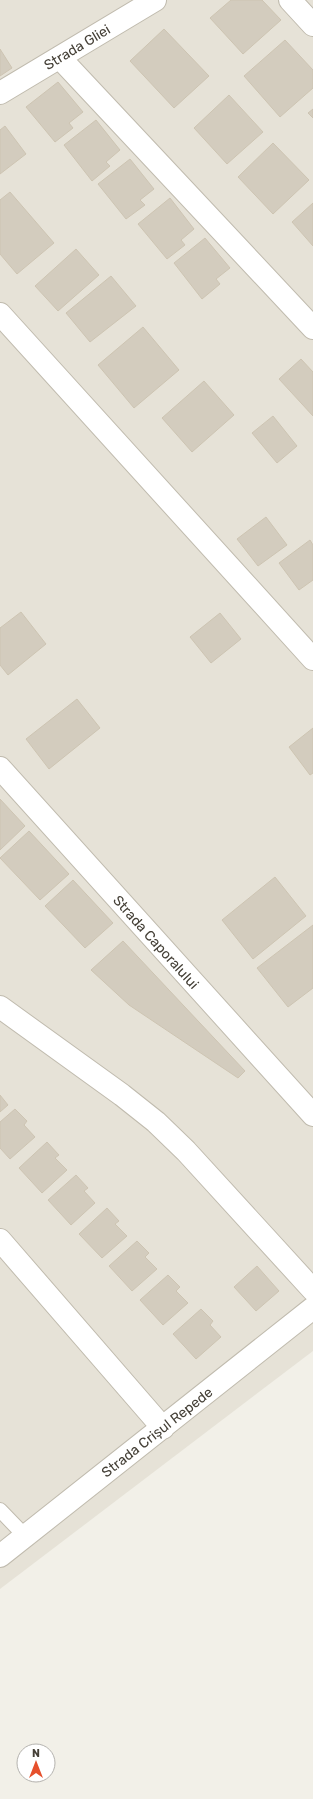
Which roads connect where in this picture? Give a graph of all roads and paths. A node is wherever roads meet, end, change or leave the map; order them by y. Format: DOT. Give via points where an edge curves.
graph roads {
  1 [pos="121,0"];
  2 [pos="290,0"];
  3 [pos="149,4"];
  4 [pos="313,25"];
  5 [pos="60,58"];
  6 [pos="0,93"];
  7 [pos="0,314"];
  8 [pos="313,328"];
  9 [pos="313,659"];
  10 [pos="0,768"];
  11 [pos="0,1007"];
  12 [pos="313,1115"];
  13 [pos="0,1240"];
  14 [pos="313,1290"];
  15 [pos="313,1308"];
  16 [pos="163,1428"];
  17 [pos="0,1510"];
  18 [pos="25,1536"];
  19 [pos="0,1556"];
  1 -- 3 [label="street"];
  2 -- 4 [label="street"];
  3 -- 5 [label="street, Strada Gliei"];
  5 -- 6 [label="street, Strada Gliei"];
  5 -- 8 [label="street"];
  7 -- 9 [label="street"];
  10 -- 12 [label="street, Strada Caporalului"];
  11 -- 14 [label="street" via="156,1122 186,1151"];
  13 -- 16 [label="street"];
  15 -- 16 [label="street, Strada Crișul Repede"];
  16 -- 18 [label="street, Strada Crișul Repede"];
  17 -- 18 [label="lane"];
  18 -- 19 [label="street, Strada Crișul Repede"];
}
